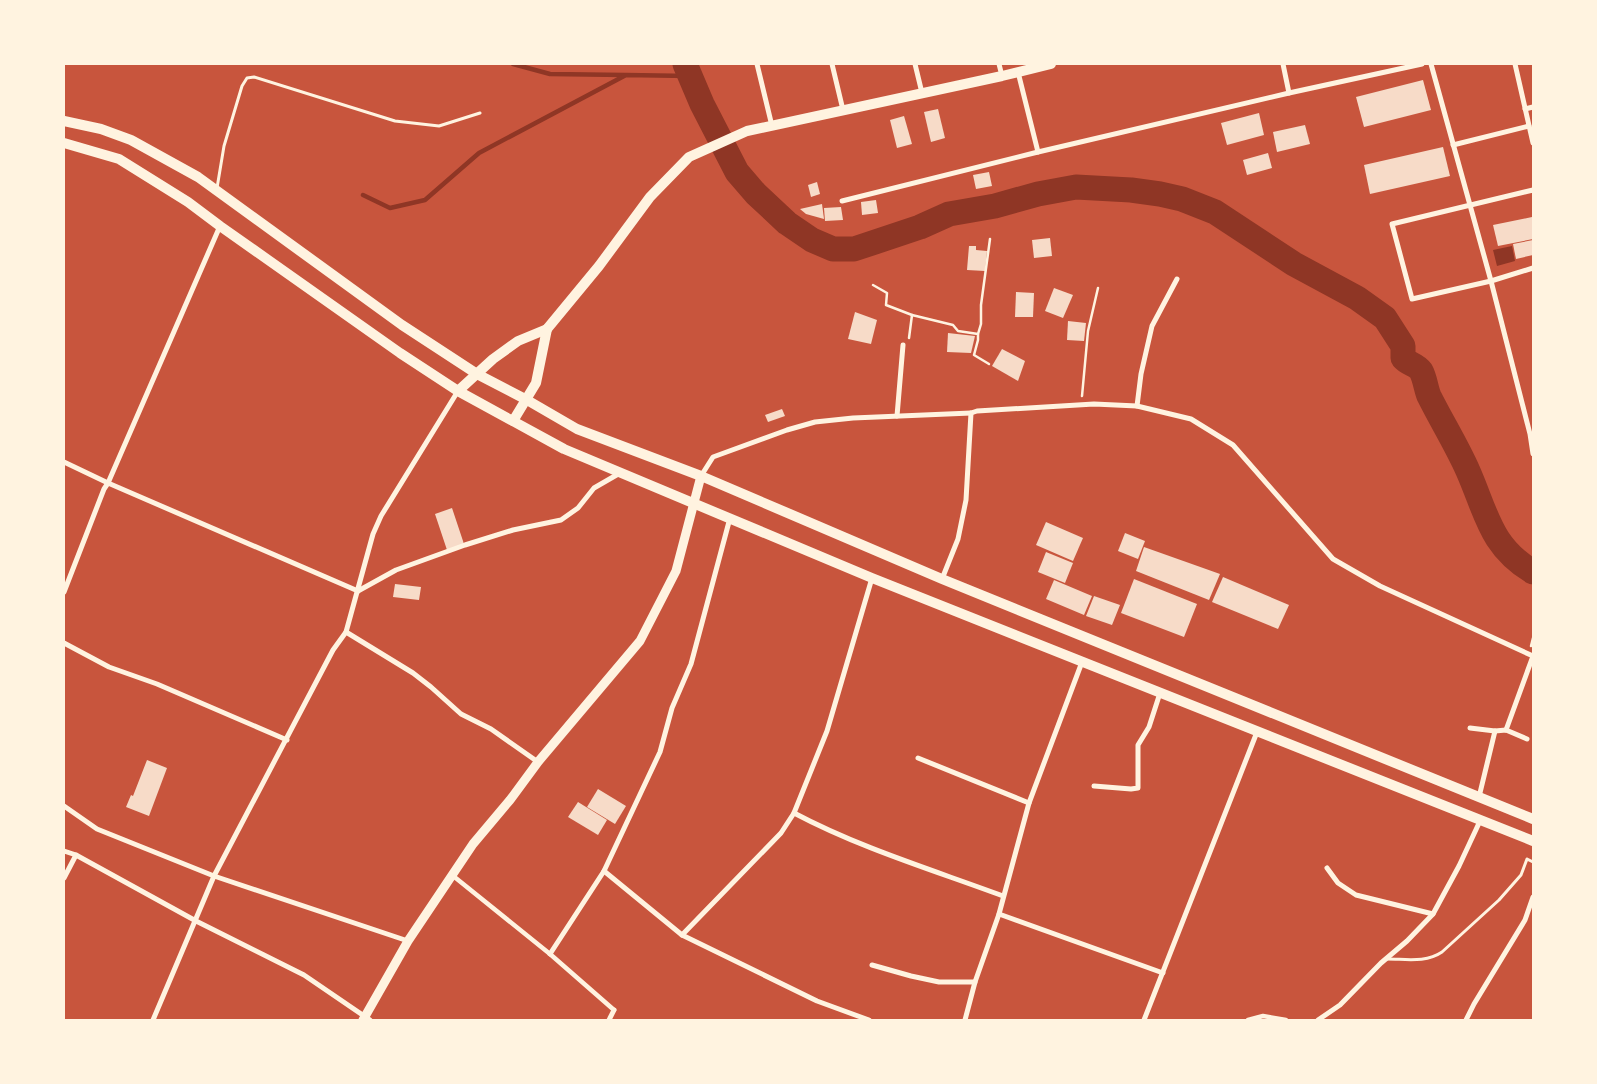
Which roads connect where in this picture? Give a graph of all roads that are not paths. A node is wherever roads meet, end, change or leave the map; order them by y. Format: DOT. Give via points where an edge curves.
graph roads {
  1 [pos="757,64"];
  2 [pos="832,64"];
  3 [pos="915,64"];
  4 [pos="999,64"];
  5 [pos="1051,64"];
  6 [pos="1283,64"];
  7 [pos="1422,64"];
  8 [pos="1430,64"];
  9 [pos="1515,64"];
  10 [pos="1018,72"];
  11 [pos="1002,76"];
  12 [pos="922,93"];
  13 [pos="1289,93"];
  14 [pos="1533,107"];
  15 [pos="1525,109"];
  16 [pos="843,110"];
  17 [pos="480,114"];
  18 [pos="64,121"];
  19 [pos="772,126"];
  20 [pos="1529,126"];
  21 [pos="64,143"];
  22 [pos="1533,143"];
  23 [pos="1452,145"];
  24 [pos="1038,152"];
  25 [pos="1533,190"];
  26 [pos="217,191"];
  27 [pos="842,201"];
  28 [pos="1469,206"];
  29 [pos="220,226"];
  30 [pos="1533,268"];
  31 [pos="1177,280"];
  32 [pos="1491,281"];
  33 [pos="547,329"];
  34 [pos="903,345"];
  35 [pos="477,374"];
  36 [pos="458,391"];
  37 [pos="527,400"];
  38 [pos="1137,406"];
  39 [pos="972,414"];
  40 [pos="897,416"];
  41 [pos="513,421"];
  42 [pos="1531,433"];
  43 [pos="1533,454"];
  44 [pos="64,462"];
  45 [pos="620,473"];
  46 [pos="701,476"];
  47 [pos="108,483"];
  48 [pos="695,503"];
  49 [pos="730,517"];
  50 [pos="872,578"];
  51 [pos="942,579"];
  52 [pos="358,591"];
  53 [pos="64,592"];
  54 [pos="346,632"];
  55 [pos="64,643"];
  56 [pos="1533,656"];
  57 [pos="1082,662"];
  58 [pos="1160,693"];
  59 [pos="1470,728"];
  60 [pos="1506,730"];
  61 [pos="1258,731"];
  62 [pos="1495,731"];
  63 [pos="1527,739"];
  64 [pos="287,740"];
  65 [pos="918,758"];
  66 [pos="538,762"];
  67 [pos="1094,786"];
  68 [pos="1479,797"];
  69 [pos="1029,803"];
  70 [pos="64,806"];
  71 [pos="794,813"];
  72 [pos="1533,819"];
  73 [pos="1480,821"];
  74 [pos="1533,842"];
  75 [pos="64,851"];
  76 [pos="76,856"];
  77 [pos="1533,862"];
  78 [pos="1327,868"];
  79 [pos="604,871"];
  80 [pos="452,875"];
  81 [pos="214,876"];
  82 [pos="64,878"];
  83 [pos="1003,896"];
  84 [pos="1533,897"];
  85 [pos="999,914"];
  86 [pos="1433,914"];
  87 [pos="196,921"];
  88 [pos="682,935"];
  89 [pos="408,941"];
  90 [pos="550,954"];
  91 [pos="1387,959"];
  92 [pos="872,964"];
  93 [pos="1163,973"];
  94 [pos="975,982"];
  95 [pos="614,1010"];
  96 [pos="366,1019"];
  97 [pos="153,1020"];
  98 [pos="609,1020"];
  99 [pos="869,1020"];
  100 [pos="965,1020"];
  101 [pos="1144,1020"];
  102 [pos="1248,1020"];
  103 [pos="1286,1020"];
  104 [pos="1318,1020"];
  105 [pos="1466,1020"];
  1 -- 19 [label="street"];
  2 -- 16 [label="street"];
  3 -- 12 [label="street"];
  4 -- 11 [label="street"];
  5 -- 10 [label="main road"];
  6 -- 13 [label="street"];
  7 -- 13 [label="street"];
  8 -- 23 [label="street"];
  9 -- 15 [label="street"];
  10 -- 11 [label="main road"];
  10 -- 24 [label="street"];
  11 -- 12 [label="main road"];
  12 -- 16 [label="main road"];
  13 -- 24 [label="street"];
  14 -- 15 [label="street"];
  15 -- 20 [label="street"];
  16 -- 19 [label="main road"];
  17 -- 26 [label="lane" via="439,126 395,121 254,77 247,78 224,146"];
  18 -- 26 [label="main road" via="131,140"];
  19 -- 33 [label="main road" via="747,131 689,157 650,197"];
  20 -- 22 [label="street"];
  20 -- 23 [label="street"];
  21 -- 29 [label="main road" via="120,158"];
  23 -- 28 [label="street"];
  24 -- 27 [label="street"];
  25 -- 28 [label="street"];
  26 -- 35 [label="main road" via="402,325"];
  28 -- 32 [label="street"];
  28 -- 32 [label="street" via="1392,224 1412,299"];
  29 -- 36 [label="main road"];
  29 -- 47 [label="street"];
  30 -- 32 [label="street"];
  31 -- 38 [label="street" via="1152,326"];
  32 -- 42 [label="street"];
  33 -- 35 [label="main road" via="518,342"];
  33 -- 37 [label="main road" via="536,383"];
  34 -- 40 [label="street"];
  35 -- 36 [label="main road"];
  35 -- 37 [label="main road"];
  36 -- 41 [label="main road"];
  36 -- 52 [label="street" via="381,516"];
  37 -- 41 [label="main road"];
  37 -- 46 [label="main road" via="577,429"];
  38 -- 39 [label="street" via="1083,405 977,411"];
  38 -- 56 [label="street" via="1191,419 1233,445 1332,559 1380,586"];
  39 -- 40 [label="street"];
  39 -- 51 [label="street" via="966,500 958,539"];
  40 -- 46 [label="street" via="815,422 786,430 714,457"];
  41 -- 45 [label="main road" via="564,449"];
  42 -- 43 [label="street"];
  44 -- 47 [label="street"];
  45 -- 48 [label="main road"];
  45 -- 52 [label="street" via="594,488 578,508 561,520 465,545 396,570"];
  46 -- 48 [label="street"];
  46 -- 51 [label="main road"];
  47 -- 52 [label="street"];
  47 -- 53 [label="street"];
  48 -- 49 [label="main road"];
  48 -- 66 [label="street" via="676,571 640,641"];
  49 -- 50 [label="main road"];
  49 -- 79 [label="street" via="691,664 672,708 660,752"];
  50 -- 57 [label="main road"];
  50 -- 71 [label="street" via="827,731"];
  51 -- 68 [label="main road"];
  52 -- 54 [label="street"];
  54 -- 64 [label="street"];
  54 -- 66 [label="street" via="413,673 461,714 491,729"];
  55 -- 64 [label="street" via="109,667"];
  56 -- 60 [label="street"];
  57 -- 58 [label="main road"];
  57 -- 69 [label="street"];
  58 -- 61 [label="main road"];
  58 -- 67 [label="street" via="1149,727 1138,745 1138,788"];
  59 -- 62 [label="street"];
  60 -- 62 [label="street"];
  60 -- 63 [label="street"];
  61 -- 73 [label="main road"];
  61 -- 93 [label="street"];
  62 -- 68 [label="street"];
  64 -- 81 [label="street"];
  65 -- 69 [label="street"];
  66 -- 80 [label="street"];
  68 -- 72 [label="main road"];
  69 -- 83 [label="street"];
  70 -- 81 [label="street" via="96,829"];
  71 -- 83 [label="street" via="822,828"];
  71 -- 88 [label="street" via="781,833"];
  73 -- 74 [label="main road"];
  73 -- 86 [label="street"];
  75 -- 76 [label="street"];
  76 -- 82 [label="street"];
  76 -- 87 [label="street"];
  77 -- 91 [label="lane" via="1527,859 1521,875 1499,900 1433,958"];
  78 -- 86 [label="street" via="1338,883 1356,895"];
  79 -- 88 [label="street"];
  79 -- 90 [label="street"];
  80 -- 89 [label="street"];
  80 -- 90 [label="street"];
  81 -- 87 [label="street"];
  81 -- 89 [label="street"];
  83 -- 85 [label="street"];
  84 -- 105 [label="street" via="1525,920"];
  85 -- 93 [label="street"];
  85 -- 94 [label="street"];
  86 -- 91 [label="street"];
  87 -- 96 [label="street" via="304,975"];
  87 -- 97 [label="street"];
  88 -- 99 [label="street" via="817,1001"];
  89 -- 96 [label="street"];
  90 -- 95 [label="street"];
  91 -- 104 [label="street" via="1340,1005"];
  92 -- 94 [label="street" via="939,982"];
  93 -- 101 [label="street"];
  94 -- 100 [label="street"];
  95 -- 98 [label="street"];
  102 -- 103 [label="street" via="1263,1016"];
}
